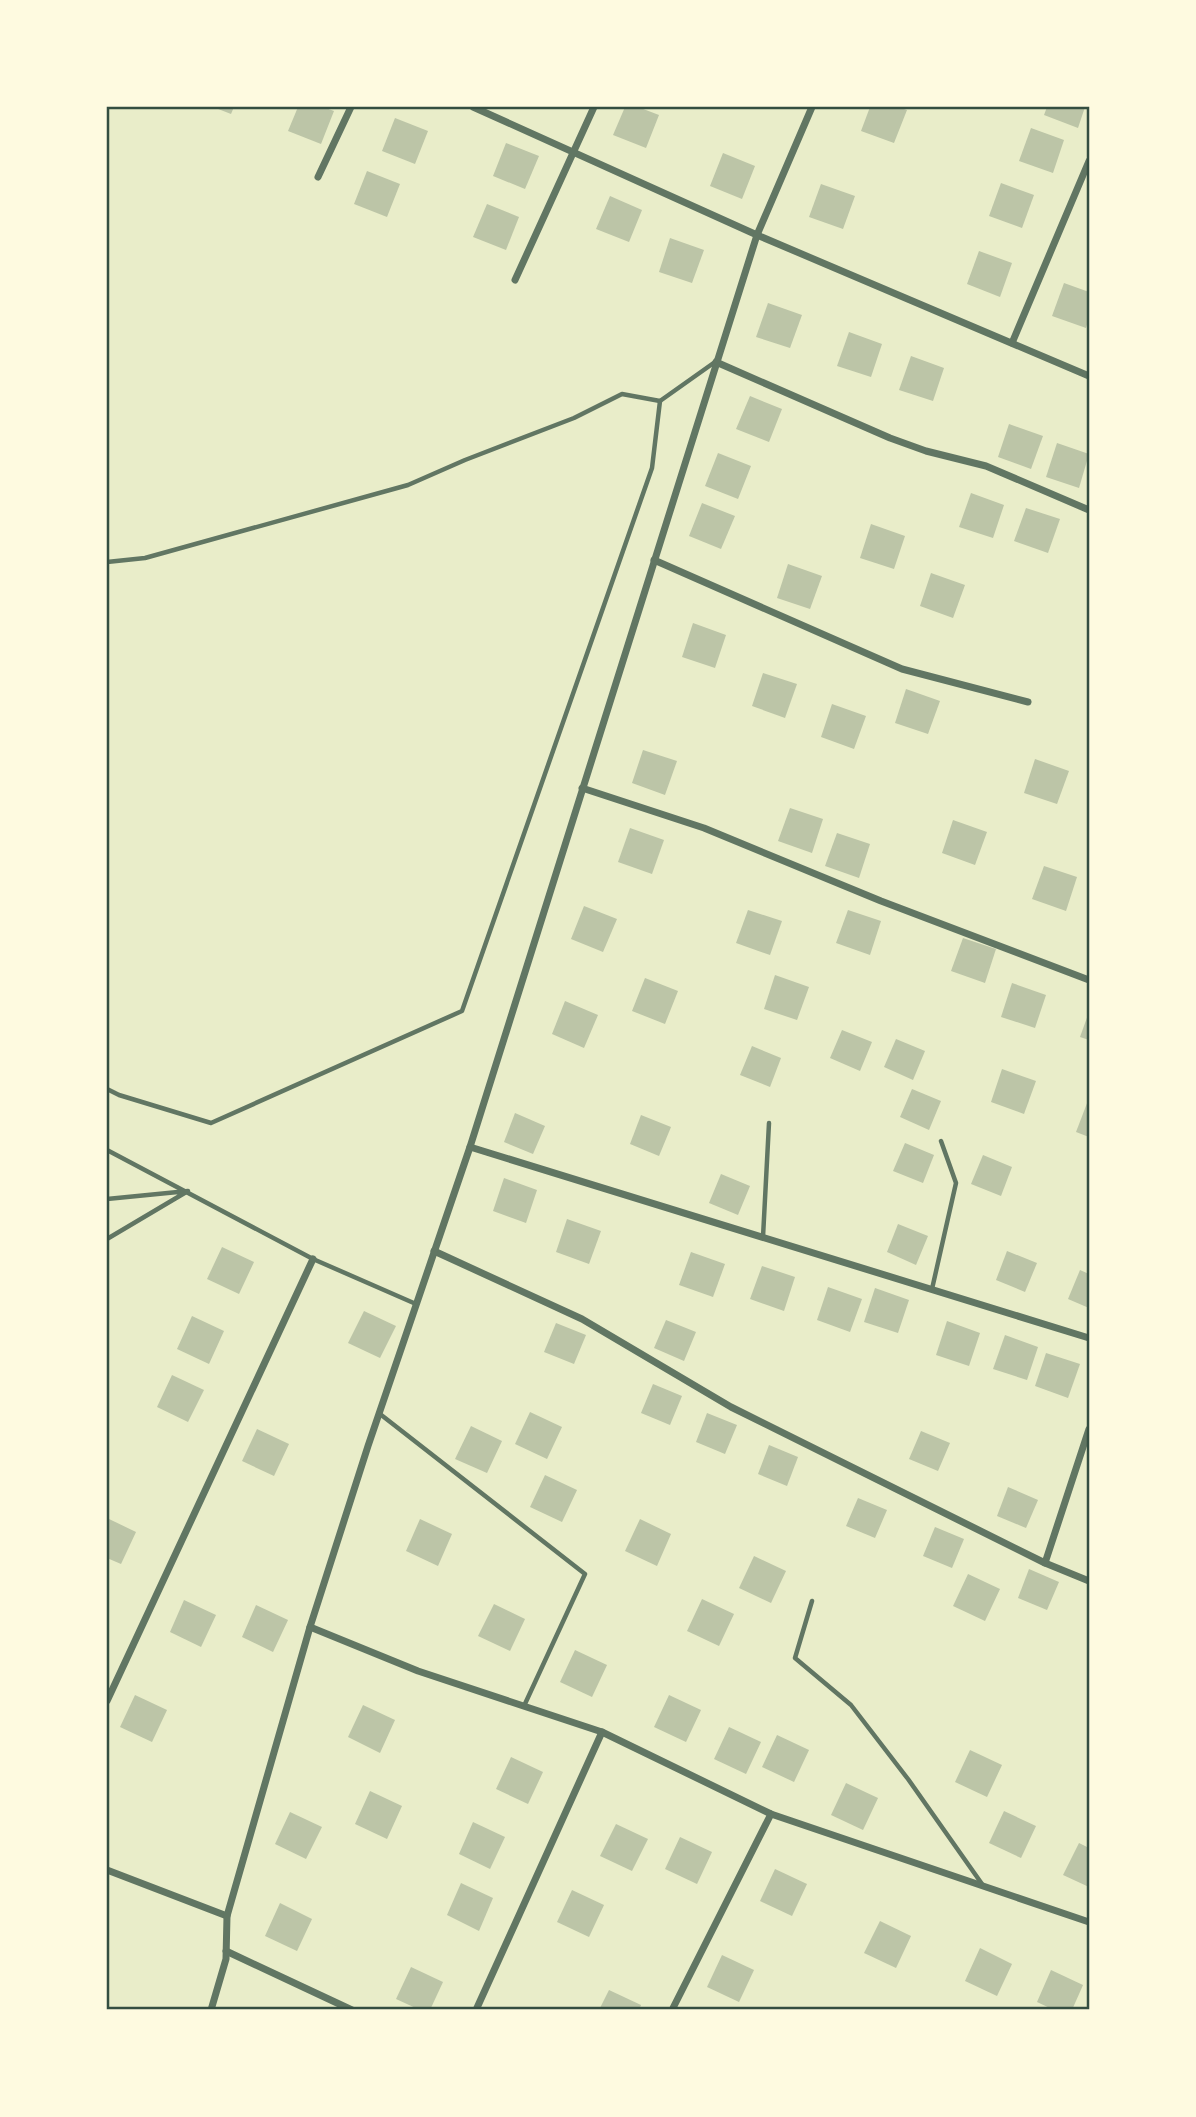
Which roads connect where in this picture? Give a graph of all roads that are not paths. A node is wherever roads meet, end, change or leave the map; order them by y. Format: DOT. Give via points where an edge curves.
graph roads {
  1 [pos="351,107"];
  2 [pos="472,107"];
  3 [pos="594,107"];
  4 [pos="812,107"];
  5 [pos="573,150"];
  6 [pos="1089,161"];
  7 [pos="318,177"];
  8 [pos="757,235"];
  9 [pos="515,280"];
  10 [pos="1012,343"];
  11 [pos="716,362"];
  12 [pos="1089,376"];
  13 [pos="660,401"];
  14 [pos="1089,510"];
  15 [pos="654,560"];
  16 [pos="107,562"];
  17 [pos="1028,702"];
  18 [pos="582,788"];
  19 [pos="1089,980"];
  20 [pos="107,1088"];
  21 [pos="769,1123"];
  22 [pos="941,1141"];
  23 [pos="470,1147"];
  24 [pos="107,1150"];
  25 [pos="188,1191"];
  26 [pos="107,1199"];
  27 [pos="763,1237"];
  28 [pos="107,1238"];
  29 [pos="434,1251"];
  30 [pos="313,1259"];
  31 [pos="932,1289"];
  32 [pos="416,1304"];
  33 [pos="1089,1338"];
  34 [pos="379,1414"];
  35 [pos="1089,1429"];
  36 [pos="1045,1563"];
  37 [pos="1089,1581"];
  38 [pos="812,1601"];
  39 [pos="310,1627"];
  40 [pos="107,1701"];
  41 [pos="523,1706"];
  42 [pos="602,1732"];
  43 [pos="771,1814"];
  44 [pos="107,1870"];
  45 [pos="983,1885"];
  46 [pos="228,1916"];
  47 [pos="1089,1922"];
  48 [pos="226,1951"];
  49 [pos="211,2010"];
  50 [pos="352,2010"];
  51 [pos="476,2010"];
  52 [pos="672,2010"];
  1 -- 7 [label="street"];
  2 -- 5 [label="street"];
  3 -- 5 [label="street"];
  4 -- 8 [label="street"];
  5 -- 8 [label="street"];
  5 -- 9 [label="street"];
  6 -- 10 [label="street"];
  8 -- 10 [label="street"];
  8 -- 11 [label="street"];
  10 -- 12 [label="street"];
  11 -- 13 [label="lane"];
  11 -- 14 [label="street" via="890,438 986,466"];
  11 -- 15 [label="street"];
  13 -- 16 [label="lane" via="622,394 408,485 145,558"];
  13 -- 20 [label="lane" via="652,468 462,1011 211,1123"];
  15 -- 17 [label="street" via="902,669"];
  15 -- 18 [label="street"];
  18 -- 19 [label="street" via="704,828"];
  18 -- 23 [label="street"];
  21 -- 27 [label="lane"];
  22 -- 31 [label="lane" via="956,1183"];
  23 -- 27 [label="street"];
  23 -- 29 [label="street"];
  24 -- 25 [label="lane"];
  25 -- 26 [label="lane"];
  25 -- 28 [label="lane"];
  25 -- 30 [label="lane"];
  27 -- 31 [label="street"];
  29 -- 32 [label="street"];
  29 -- 36 [label="street" via="582,1319 731,1407"];
  30 -- 32 [label="lane"];
  30 -- 40 [label="street"];
  31 -- 33 [label="street"];
  32 -- 34 [label="street"];
  34 -- 39 [label="street"];
  34 -- 41 [label="lane" via="584,1574"];
  35 -- 36 [label="street"];
  36 -- 37 [label="street"];
  38 -- 45 [label="lane" via="794,1658 852,1705"];
  39 -- 41 [label="street" via="418,1671"];
  39 -- 46 [label="street"];
  41 -- 42 [label="street"];
  42 -- 43 [label="street"];
  42 -- 51 [label="street"];
  43 -- 45 [label="street"];
  43 -- 52 [label="street"];
  44 -- 46 [label="street"];
  45 -- 47 [label="street"];
  46 -- 48 [label="street"];
  48 -- 49 [label="street"];
  48 -- 50 [label="street"];
}
